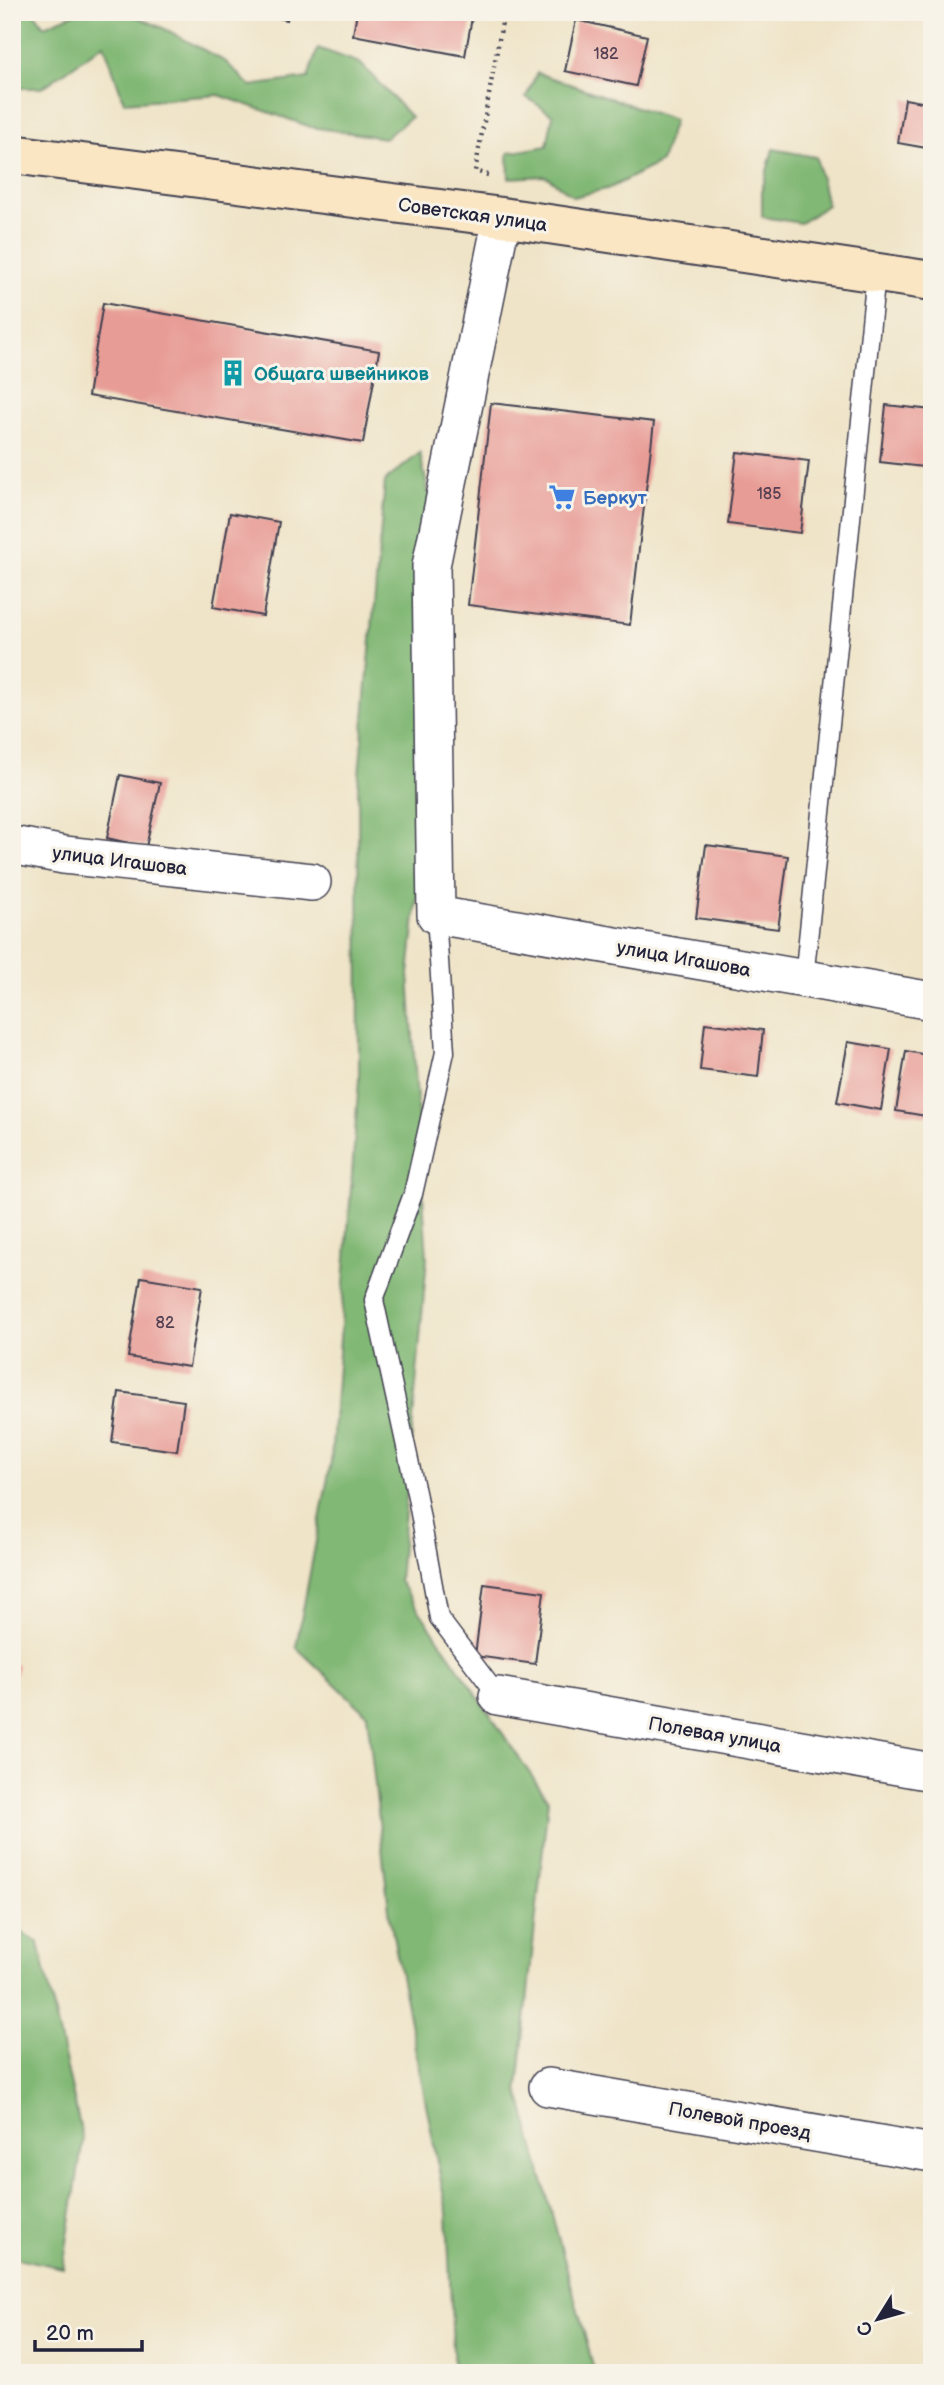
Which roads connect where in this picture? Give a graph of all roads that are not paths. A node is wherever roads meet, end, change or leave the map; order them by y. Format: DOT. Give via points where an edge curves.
graph roads {
  1 [pos="12,154"];
  2 [pos="501,199"];
  3 [pos="876,274"];
  4 [pos="932,281"];
  5 [pos="12,845"];
  6 [pos="312,882"];
  7 [pos="436,915"];
  8 [pos="804,979"];
  9 [pos="932,1001"];
  10 [pos="498,1696"];
  11 [pos="932,1772"];
  12 [pos="548,2087"];
  13 [pos="932,2153"];
  1 -- 2 [label="main road, Советская улица"];
  2 -- 3 [label="main road, Советская улица"];
  2 -- 7 [label="street" via="431,566"];
  3 -- 4 [label="main road, Советская улица"];
  3 -- 8 [label="lane"];
  5 -- 6 [label="street, улица Игашова" via="64,855"];
  7 -- 8 [label="street, улица Игашова"];
  7 -- 10 [label="lane" via="445,1052 413,1194 374,1300 439,1618"];
  8 -- 9 [label="street, улица Игашова"];
  10 -- 11 [label="street, Полевая улица"];
  12 -- 13 [label="street, Полевой проезд"];
}
